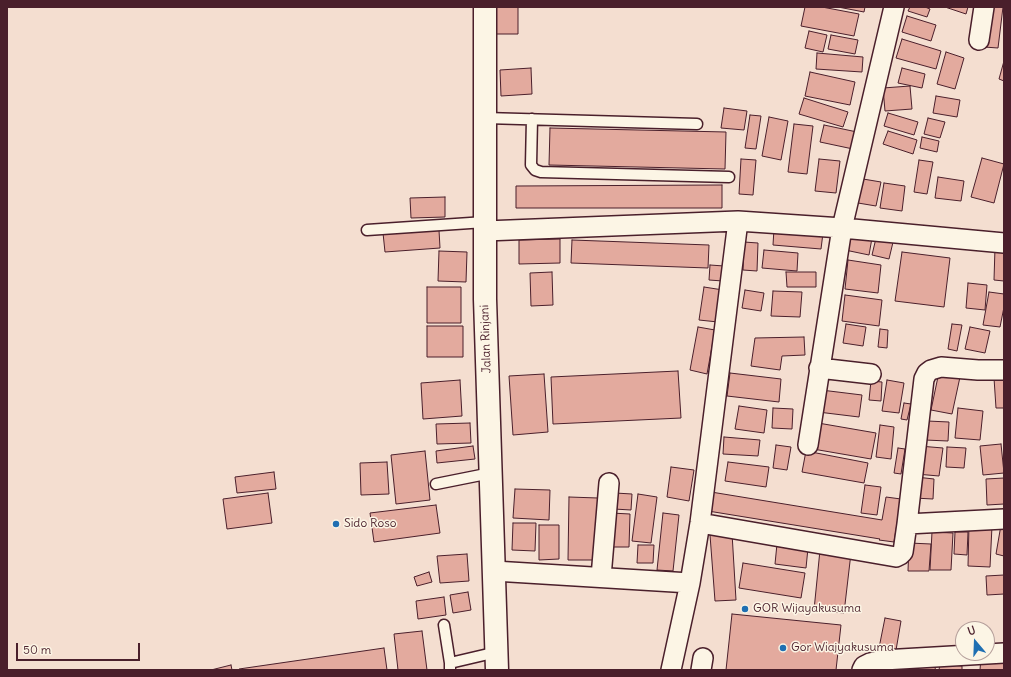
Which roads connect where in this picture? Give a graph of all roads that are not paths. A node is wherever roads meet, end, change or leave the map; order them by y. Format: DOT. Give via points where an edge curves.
graph roads {
  1 [pos="485,7"];
  2 [pos="894,7"];
  3 [pos="984,7"];
  4 [pos="979,40"];
  5 [pos="485,118"];
  6 [pos="532,119"];
  7 [pos="697,124"];
  8 [pos="729,177"];
  9 [pos="738,221"];
  10 [pos="485,226"];
  11 [pos="842,228"];
  12 [pos="367,230"];
  13 [pos="1003,238"];
  14 [pos="819,368"];
  15 [pos="1004,370"];
  16 [pos="871,374"];
  17 [pos="808,445"];
  18 [pos="491,473"];
  19 [pos="609,483"];
  20 [pos="436,484"];
  21 [pos="1004,520"];
  22 [pos="700,523"];
  23 [pos="907,524"];
  24 [pos="494,571"];
  25 [pos="602,577"];
  26 [pos="690,583"];
  27 [pos="444,625"];
  28 [pos="1004,653"];
  29 [pos="497,661"];
  30 [pos="450,666"];
  31 [pos="670,670"];
  32 [pos="862,670"];
  1 -- 5 [label="street, Jalan Rinjani"];
  2 -- 11 [label="street"];
  3 -- 4 [label="street"];
  5 -- 6 [label="lane"];
  5 -- 10 [label="street, Jalan Rinjani"];
  6 -- 7 [label="lane"];
  6 -- 8 [label="lane" via="531,166 541,172"];
  9 -- 10 [label="street"];
  9 -- 11 [label="street"];
  9 -- 22 [label="street"];
  10 -- 12 [label="lane"];
  10 -- 18 [label="street, Jalan Rinjani"];
  11 -- 13 [label="street"];
  11 -- 14 [label="street"];
  14 -- 16 [label="street"];
  14 -- 17 [label="street"];
  15 -- 23 [label="street" via="941,367 927,373 924,379"];
  18 -- 20 [label="lane"];
  18 -- 24 [label="street, Jalan Rinjani"];
  19 -- 25 [label="street"];
  21 -- 23 [label="street"];
  22 -- 23 [label="street" via="896,557 903,552"];
  22 -- 26 [label="street"];
  24 -- 25 [label="street"];
  24 -- 29 [label="street, Jalan Rinjani"];
  25 -- 26 [label="street"];
  26 -- 31 [label="street"];
  27 -- 30 [label="lane"];
  28 -- 32 [label="street" via="883,660 870,663"];
  29 -- 30 [label="lane"];
}
